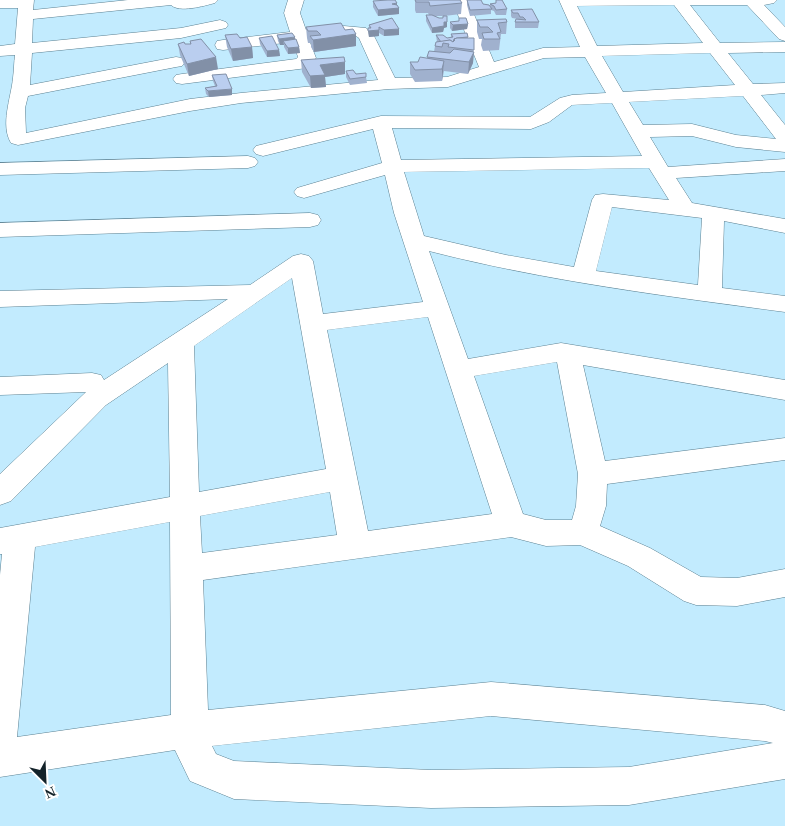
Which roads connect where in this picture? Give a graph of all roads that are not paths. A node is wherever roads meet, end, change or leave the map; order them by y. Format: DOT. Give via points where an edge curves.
graph roads {
  1 [pos="210,0"];
  2 [pos="296,0"];
  3 [pos="443,0"];
  4 [pos="567,0"];
  5 [pos="751,0"];
  6 [pos="768,0"];
  7 [pos="176,1"];
  8 [pos="462,1"];
  9 [pos="678,1"];
  10 [pos="125,3"];
  11 [pos="0,4"];
  12 [pos="26,6"];
  13 [pos="181,33"];
  14 [pos="300,36"];
  15 [pos="785,36"];
  16 [pos="223,45"];
  17 [pos="24,47"];
  18 [pos="785,47"];
  19 [pos="713,48"];
  20 [pos="0,51"];
  21 [pos="591,52"];
  22 [pos="176,62"];
  23 [pos="488,70"];
  24 [pos="232,72"];
  25 [pos="182,79"];
  26 [pos="390,84"];
  27 [pos="785,88"];
  28 [pos="748,90"];
  29 [pos="20,92"];
  30 [pos="617,96"];
  31 [pos="242,98"];
  32 [pos="190,105"];
  33 [pos="381,122"];
  34 [pos="638,131"];
  35 [pos="785,138"];
  36 [pos="785,146"];
  37 [pos="785,165"];
  38 [pos="392,166"];
  39 [pos="659,167"];
  40 [pos="0,168"];
  41 [pos="304,192"];
  42 [pos="685,208"];
  43 [pos="713,214"];
  44 [pos="310,220"];
  45 [pos="785,226"];
  46 [pos="0,230"];
  47 [pos="414,240"];
  48 [pos="583,276"];
  49 [pos="246,291"];
  50 [pos="710,294"];
  51 [pos="0,299"];
  52 [pos="785,304"];
  53 [pos="438,308"];
  54 [pos="313,323"];
  55 [pos="181,343"];
  56 [pos="568,354"];
  57 [pos="459,370"];
  58 [pos="92,382"];
  59 [pos="0,386"];
  60 [pos="785,390"];
  61 [pos="785,449"];
  62 [pos="593,474"];
  63 [pos="342,478"];
  64 [pos="0,493"];
  65 [pos="185,507"];
  66 [pos="511,524"];
  67 [pos="583,532"];
  68 [pos="10,539"];
  69 [pos="355,546"];
  70 [pos="186,569"];
  71 [pos="785,583"];
  72 [pos="785,729"];
  73 [pos="190,730"];
  74 [pos="0,734"];
  75 [pos="0,758"];
  76 [pos="785,760"];
  1 -- 7 [label="street"];
  2 -- 14 [label="street" via="292,13"];
  3 -- 8 [label="street"];
  4 -- 9 [label="street"];
  4 -- 21 [label="street"];
  5 -- 6 [label="street"];
  5 -- 9 [label="street"];
  5 -- 15 [label="street"];
  7 -- 10 [label="street"];
  7 -- 13 [label="street"];
  8 -- 23 [label="street"];
  9 -- 19 [label="street"];
  10 -- 12 [label="street"];
  11 -- 12 [label="street"];
  12 -- 17 [label="street"];
  13 -- 16 [label="street" via="219,20"];
  13 -- 17 [label="street"];
  13 -- 22 [label="street"];
  14 -- 16 [label="street"];
  14 -- 24 [label="street" via="307,58 301,64"];
  14 -- 26 [label="street" via="360,31 366,36"];
  16 -- 24 [label="street"];
  17 -- 20 [label="street"];
  17 -- 29 [label="street"];
  18 -- 19 [label="street"];
  19 -- 21 [label="street"];
  19 -- 28 [label="street"];
  21 -- 23 [label="street" via="543,53"];
  21 -- 30 [label="street"];
  22 -- 25 [label="street"];
  22 -- 29 [label="street"];
  23 -- 26 [label="street" via="448,82"];
  24 -- 25 [label="street"];
  24 -- 31 [label="street"];
  25 -- 32 [label="street"];
  26 -- 31 [label="street"];
  27 -- 28 [label="street"];
  28 -- 30 [label="street"];
  28 -- 35 [label="street"];
  29 -- 32 [label="street" via="16,108 16,135 25,139"];
  30 -- 33 [label="street" via="566,101 541,120 531,123"];
  30 -- 34 [label="street"];
  31 -- 32 [label="street"];
  33 -- 38 [label="street"];
  33 -- 40 [label="street" via="256,156"];
  34 -- 36 [label="street" via="692,130 736,141"];
  34 -- 39 [label="street"];
  37 -- 39 [label="street"];
  38 -- 39 [label="street"];
  38 -- 41 [label="street"];
  38 -- 47 [label="street"];
  39 -- 42 [label="street"];
  42 -- 43 [label="street"];
  42 -- 48 [label="street" via="603,200"];
  43 -- 45 [label="street"];
  43 -- 50 [label="street"];
  44 -- 46 [label="street"];
  47 -- 48 [label="street" via="469,255"];
  47 -- 53 [label="street"];
  48 -- 50 [label="street"];
  49 -- 51 [label="street"];
  50 -- 52 [label="street"];
  53 -- 54 [label="street"];
  53 -- 57 [label="street"];
  54 -- 55 [label="street" via="301,261"];
  54 -- 63 [label="street"];
  55 -- 64 [label="street" via="96,398"];
  55 -- 65 [label="street"];
  56 -- 57 [label="street" via="561,352"];
  56 -- 60 [label="street"];
  56 -- 62 [label="street"];
  57 -- 66 [label="street"];
  58 -- 59 [label="street"];
  61 -- 62 [label="street"];
  62 -- 67 [label="street" via="592,506"];
  63 -- 65 [label="street"];
  63 -- 69 [label="street"];
  65 -- 68 [label="street"];
  65 -- 70 [label="street"];
  66 -- 67 [label="street" via="546,533"];
  66 -- 69 [label="street"];
  67 -- 71 [label="street" via="639,557 696,592 737,592"];
  68 -- 74 [label="street"];
  69 -- 70 [label="street"];
  70 -- 73 [label="street"];
  72 -- 73 [label="street" via="764,723 491,699"];
  73 -- 75 [label="street"];
  73 -- 76 [label="street" via="193,749 203,768 244,781 430,789 629,786"];
}
